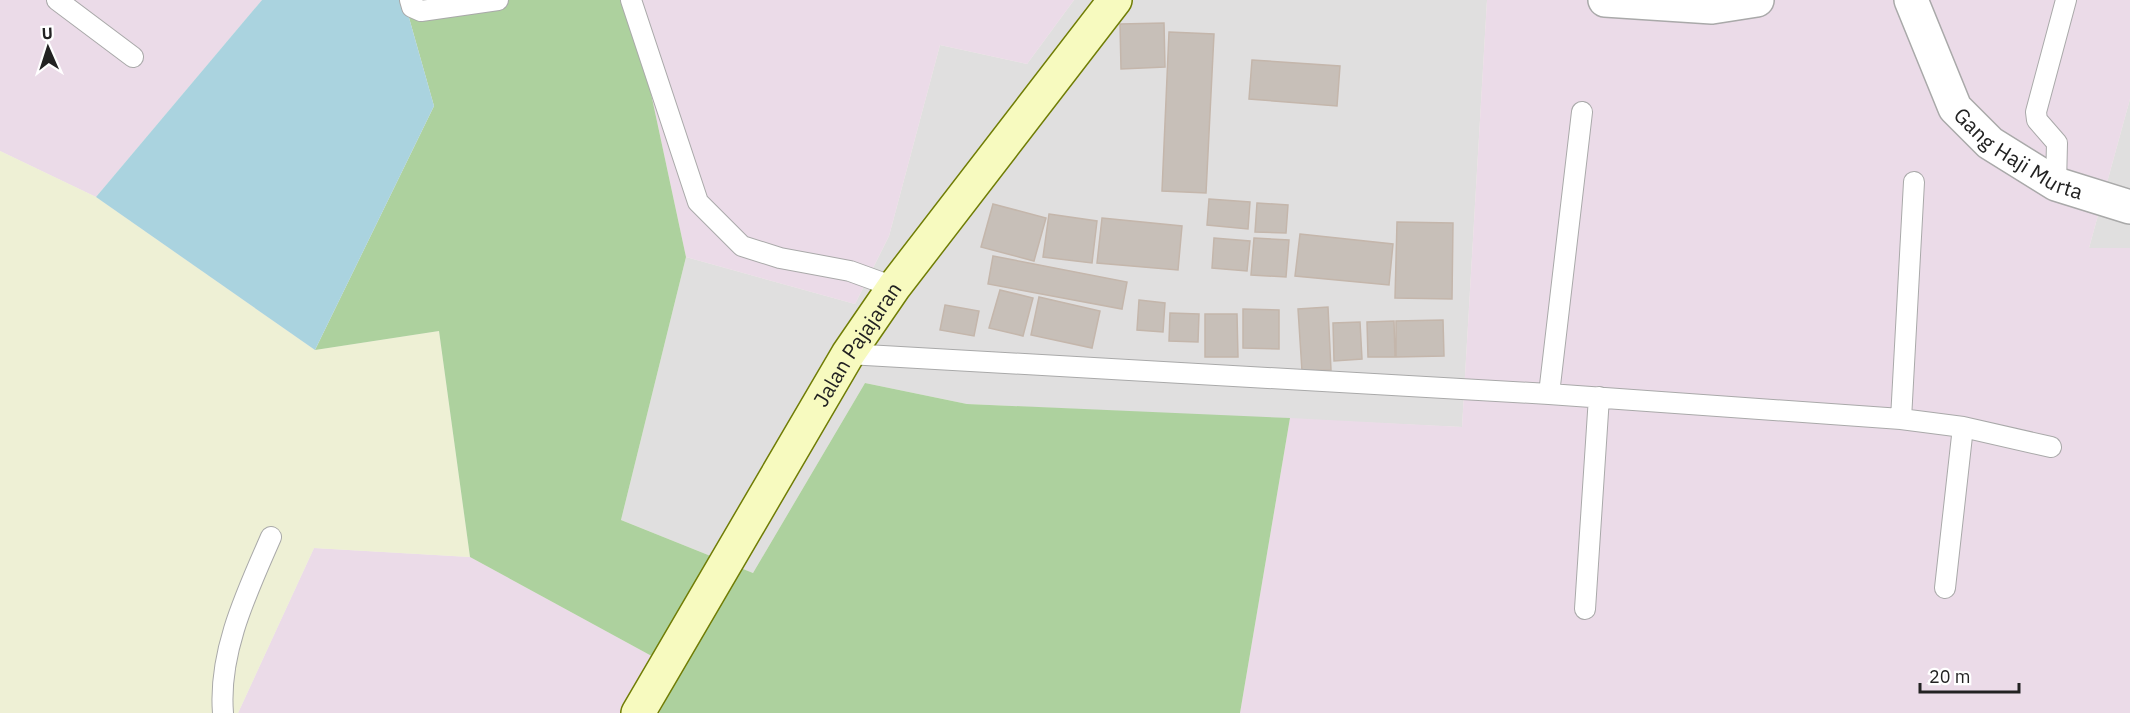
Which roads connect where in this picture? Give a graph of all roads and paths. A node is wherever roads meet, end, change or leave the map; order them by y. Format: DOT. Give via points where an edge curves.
graph roads {
  1 [pos="57,0"];
  2 [pos="410,0"];
  3 [pos="498,0"];
  4 [pos="631,0"];
  5 [pos="1115,0"];
  6 [pos="1605,0"];
  7 [pos="1757,0"];
  8 [pos="1911,0"];
  9 [pos="2066,0"];
  10 [pos="132,57"];
  11 [pos="1582,112"];
  12 [pos="1914,182"];
  13 [pos="2056,184"];
  14 [pos="2130,207"];
  15 [pos="894,287"];
  16 [pos="848,354"];
  17 [pos="1549,393"];
  18 [pos="1599,397"];
  19 [pos="1901,419"];
  20 [pos="1963,427"];
  21 [pos="2052,447"];
  22 [pos="271,537"];
  23 [pos="1945,588"];
  24 [pos="1585,609"];
  25 [pos="223,713"];
  26 [pos="638,713"];
  1 -- 10 [label="lane"];
  2 -- 3 [label="lane" via="412,7 422,11"];
  4 -- 15 [label="lane" via="698,202 742,246 780,258 850,271"];
  5 -- 15 [label="main road, Jalan Pajajaran"];
  6 -- 7 [label="street" via="1712,7"];
  8 -- 13 [label="street, Gang Haji Murta" via="1956,108 1990,143"];
  9 -- 13 [label="lane" via="2036,112 2037,120 2057,143"];
  11 -- 17 [label="lane"];
  12 -- 19 [label="lane"];
  13 -- 14 [label="street, Gang Haji Murta"];
  15 -- 16 [label="main road, Jalan Pajajaran"];
  16 -- 17 [label="lane"];
  16 -- 26 [label="main road, Jalan Pajajaran"];
  17 -- 18 [label="lane"];
  18 -- 19 [label="lane"];
  18 -- 24 [label="lane"];
  19 -- 20 [label="lane"];
  20 -- 21 [label="lane"];
  20 -- 23 [label="lane"];
  22 -- 25 [label="lane" via="240,607 221,689"];
}
